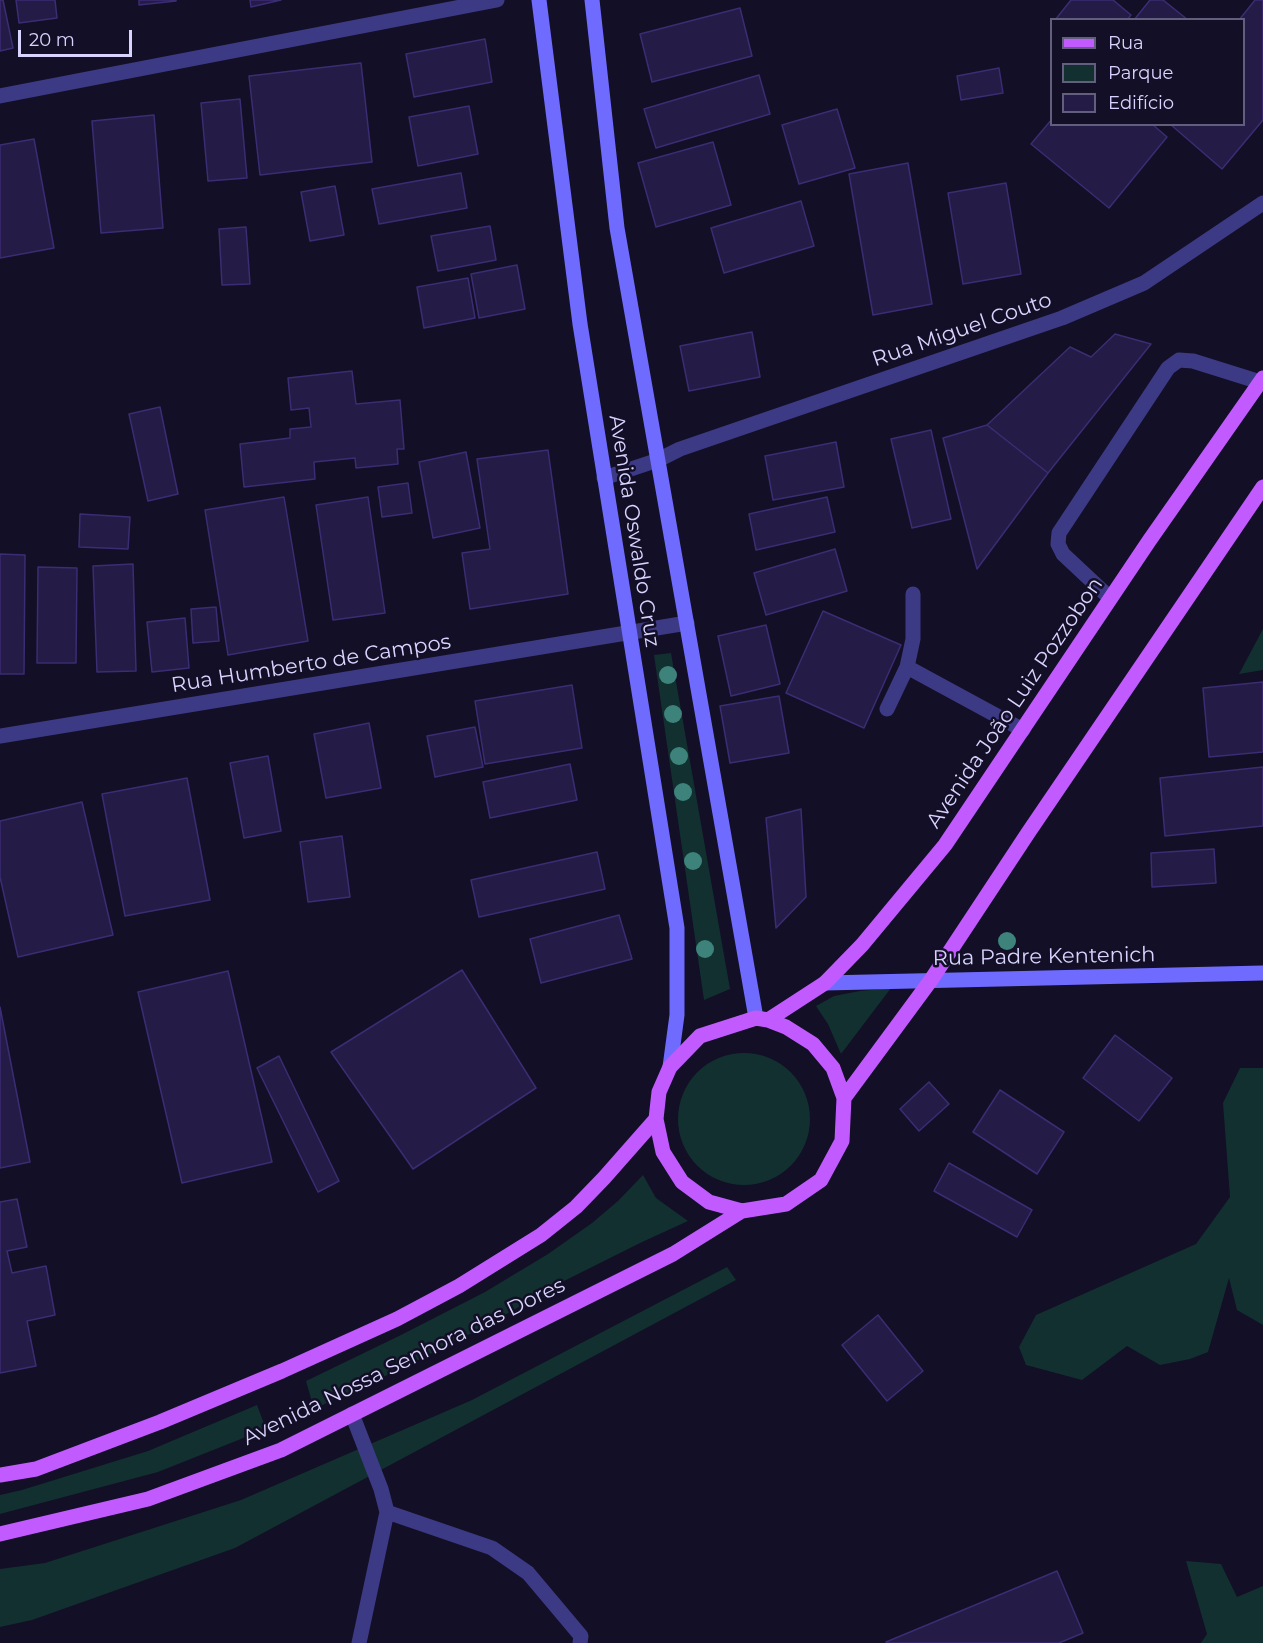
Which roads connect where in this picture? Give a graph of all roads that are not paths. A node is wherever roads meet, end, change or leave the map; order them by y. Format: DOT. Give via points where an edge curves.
graph roads {
  1 [pos="497,0"];
  2 [pos="539,0"];
  3 [pos="592,0"];
  4 [pos="0,96"];
  5 [pos="1263,203"];
  6 [pos="1262,380"];
  7 [pos="658,460"];
  8 [pos="604,477"];
  9 [pos="1263,487"];
  10 [pos="913,594"];
  11 [pos="1110,598"];
  12 [pos="687,623"];
  13 [pos="629,633"];
  14 [pos="907,667"];
  15 [pos="887,709"];
  16 [pos="1023,730"];
  17 [pos="0,736"];
  18 [pos="1263,973"];
  19 [pos="931,980"];
  20 [pos="825,982"];
  21 [pos="762,1019"];
  22 [pos="670,1067"];
  23 [pos="844,1098"];
  24 [pos="656,1119"];
  25 [pos="742,1211"];
  26 [pos="352,1414"];
  27 [pos="0,1475"];
  28 [pos="387,1512"];
  29 [pos="0,1534"];
  30 [pos="359,1643"];
  31 [pos="580,1643"];
  1 -- 4 [label="street"];
  2 -- 8 [label="street, Avenida Oswaldo Cruz" via="580,324"];
  3 -- 7 [label="street, Avenida Oswaldo Cruz" via="617,228"];
  5 -- 7 [label="street, Rua Miguel Couto" via="1144,283 1062,318 680,449"];
  6 -- 11 [label="main road, Avenida João Luiz Pozzobon"];
  6 -- 11 [label="street" via="1193,361 1179,360 1168,368 1059,533 1058,544 1063,554"];
  7 -- 8 [label="street, Rua Miguel Couto"];
  7 -- 12 [label="street, Avenida Oswaldo Cruz"];
  8 -- 13 [label="street, Avenida Oswaldo Cruz"];
  9 -- 19 [label="main road"];
  10 -- 14 [label="street" via="913,639"];
  11 -- 16 [label="main road, Avenida João Luiz Pozzobon"];
  12 -- 13 [label="street, Rua Humberto de Campos"];
  12 -- 21 [label="street, Avenida Oswaldo Cruz"];
  13 -- 17 [label="street, Rua Humberto de Campos"];
  13 -- 22 [label="street, Avenida Oswaldo Cruz" via="677,928 676,1015"];
  14 -- 15 [label="street"];
  14 -- 16 [label="street"];
  16 -- 20 [label="main road, Avenida João Luiz Pozzobon" via="945,845 862,945"];
  18 -- 19 [label="street, Rua Padre Kentenich"];
  19 -- 20 [label="street, Rua Padre Kentenich"];
  19 -- 23 [label="main road"];
  20 -- 21 [label="main road, Avenida João Luiz Pozzobon"];
  21 -- 22 [label="main road" via="700,1036"];
  21 -- 23 [label="main road" via="786,1027 813,1044 833,1068"];
  22 -- 24 [label="main road" via="659,1092"];
  23 -- 25 [label="main road" via="842,1141 821,1180 786,1204"];
  24 -- 25 [label="main road" via="663,1152 682,1182 709,1202"];
  24 -- 27 [label="main road, Avenida Nossa Senhora das Dores" via="576,1207 541,1235 459,1286 386,1324 160,1422 36,1469"];
  25 -- 26 [label="main road, Avenida Nossa Senhora das Dores" via="673,1254"];
  26 -- 28 [label="street"];
  26 -- 29 [label="main road, Avenida Nossa Senhora das Dores" via="281,1450 148,1499"];
  28 -- 30 [label="street"];
  28 -- 31 [label="street" via="492,1548 528,1573 581,1636"];
}
